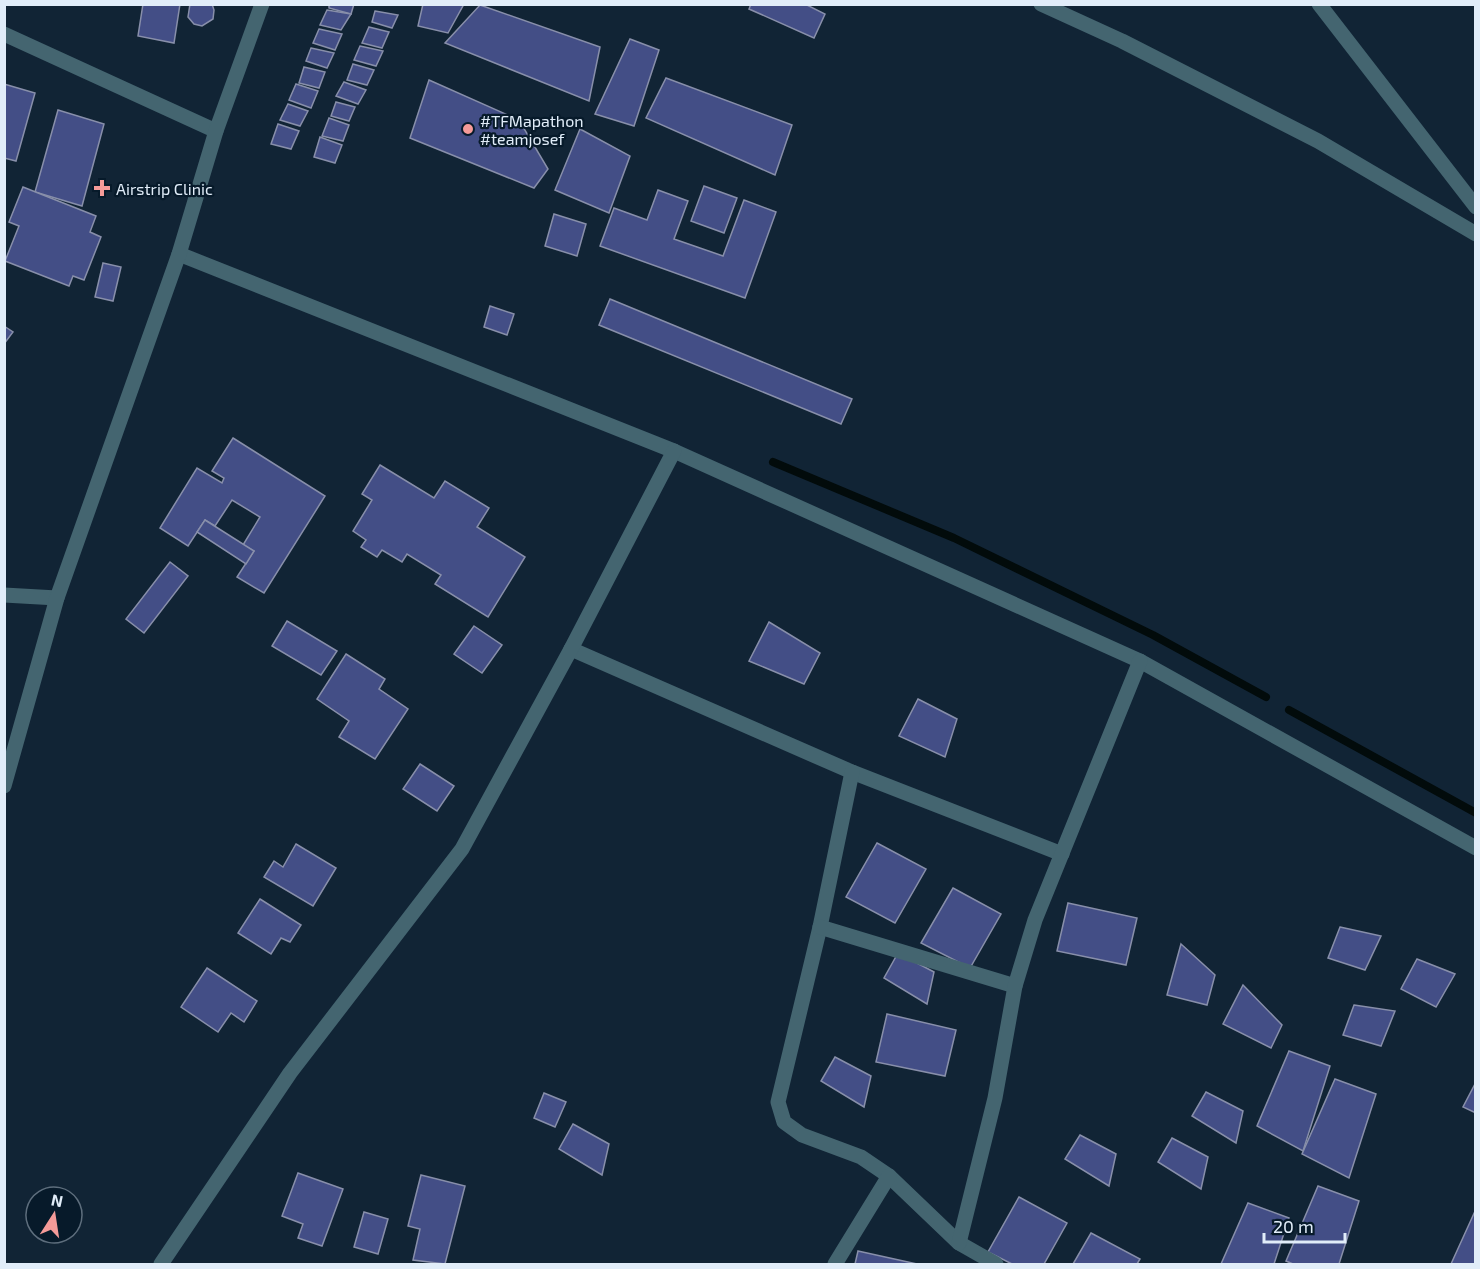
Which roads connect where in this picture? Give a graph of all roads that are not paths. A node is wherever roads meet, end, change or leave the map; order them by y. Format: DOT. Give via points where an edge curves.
graph roads {
  1 [pos="262,4"];
  2 [pos="1041,4"];
  3 [pos="1319,4"];
  4 [pos="4,33"];
  5 [pos="216,131"];
  6 [pos="1476,207"];
  7 [pos="1476,234"];
  8 [pos="179,254"];
  9 [pos="674,451"];
  10 [pos="4,595"];
  11 [pos="57,598"];
  12 [pos="571,649"];
  13 [pos="1140,661"];
  14 [pos="852,772"];
  15 [pos="4,786"];
  16 [pos="1476,848"];
  17 [pos="1062,854"];
  18 [pos="820,927"];
  19 [pos="1016,986"];
  20 [pos="889,1176"];
  21 [pos="959,1243"];
  22 [pos="161,1264"];
  23 [pos="835,1264"];
  24 [pos="996,1264"];
  1 -- 5 [label="street"];
  2 -- 7 [label="street" via="1122,40 1318,141"];
  3 -- 6 [label="street"];
  4 -- 5 [label="street"];
  5 -- 8 [label="street"];
  8 -- 9 [label="street"];
  8 -- 11 [label="street"];
  9 -- 12 [label="street"];
  9 -- 13 [label="street"];
  10 -- 11 [label="street"];
  11 -- 15 [label="street"];
  12 -- 14 [label="street"];
  12 -- 22 [label="street" via="462,849 290,1073"];
  13 -- 16 [label="street"];
  13 -- 17 [label="street"];
  14 -- 17 [label="street"];
  14 -- 18 [label="street"];
  17 -- 19 [label="street" via="1035,920"];
  18 -- 19 [label="street"];
  18 -- 20 [label="street" via="778,1102 784,1122 801,1135 861,1157"];
  19 -- 21 [label="street" via="995,1098"];
  20 -- 21 [label="street"];
  20 -- 23 [label="street"];
  21 -- 24 [label="street"];
}
